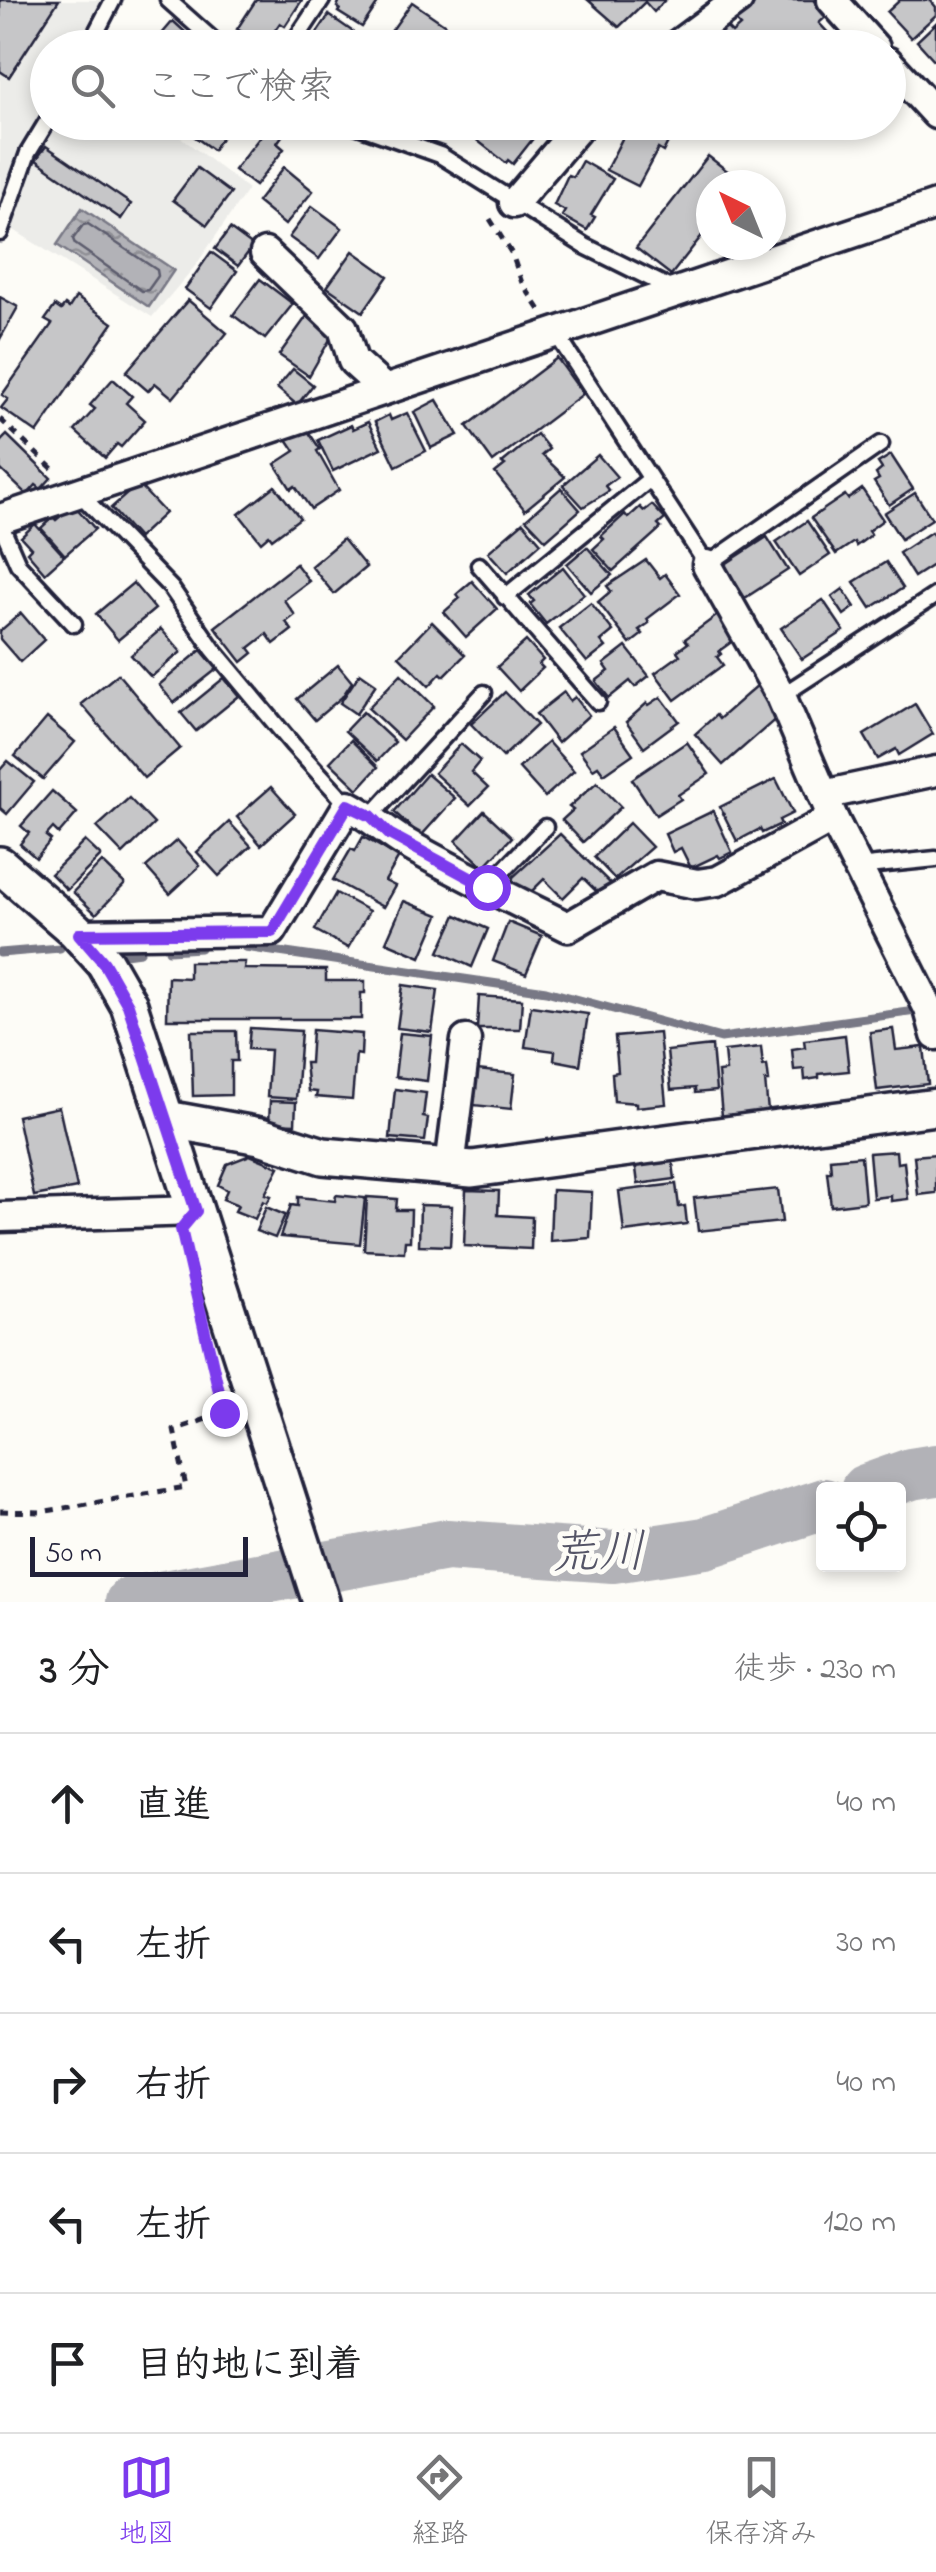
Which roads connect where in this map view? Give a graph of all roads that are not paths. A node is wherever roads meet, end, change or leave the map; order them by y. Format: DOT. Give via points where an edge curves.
graph roads {
  1 [pos="113,0"];
  2 [pos="168,0"];
  3 [pos="322,0"];
  4 [pos="738,0"];
  5 [pos="832,0"];
  6 [pos="97,30"];
  7 [pos="202,30"];
  8 [pos="302,30"];
  9 [pos="697,30"];
  10 [pos="859,30"];
  11 [pos="906,82"];
  12 [pos="936,114"];
  13 [pos="36,140"];
  14 [pos="398,140"];
  15 [pos="567,140"];
  16 [pos="514,202"];
  17 [pos="936,206"];
  18 [pos="0,233"];
  19 [pos="265,253"];
  20 [pos="675,291"];
  21 [pos="555,332"];
  22 [pos="384,389"];
  23 [pos="880,444"];
  24 [pos="650,479"];
  25 [pos="77,491"];
  26 [pos="0,521"];
  27 [pos="707,564"];
  28 [pos="479,565"];
  29 [pos="936,595"];
  30 [pos="506,597"];
  31 [pos="74,624"];
  32 [pos="484,694"];
  33 [pos="781,696"];
  34 [pos="598,702"];
  35 [pos="936,771"];
  36 [pos="828,806"];
  37 [pos="360,810"];
  38 [pos="545,827"];
  39 [pos="936,859"];
  40 [pos="0,865"];
  41 [pos="857,867"];
  42 [pos="487,887"];
  43 [pos="79,934"];
  44 [pos="936,1036"];
  45 [pos="466,1040"];
  46 [pos="936,1107"];
  47 [pos="166,1118"];
  48 [pos="450,1167"];
  49 [pos="198,1216"];
  50 [pos="0,1217"];
  51 [pos="321,1602"];
  1 -- 6 [label="lane"];
  2 -- 7 [label="lane"];
  3 -- 8 [label="lane"];
  4 -- 9 [label="street"];
  5 -- 10 [label="street"];
  11 -- 12 [label="street"];
  13 -- 18 [label="lane"];
  14 -- 16 [label="lane" via="440,155"];
  15 -- 16 [label="street"];
  16 -- 20 [label="lane"];
  17 -- 20 [label="street"];
  19 -- 22 [label="street" via="343,328 354,361"];
  20 -- 21 [label="street"];
  21 -- 22 [label="street"];
  21 -- 24 [label="lane"];
  22 -- 25 [label="street"];
  23 -- 27 [label="lane"];
  24 -- 27 [label="lane"];
  24 -- 30 [label="lane"];
  25 -- 26 [label="street"];
  25 -- 37 [label="lane" via="171,588 293,745"];
  26 -- 31 [label="lane" via="18,564"];
  27 -- 33 [label="street"];
  28 -- 30 [label="lane"];
  29 -- 33 [label="lane"];
  30 -- 34 [label="lane"];
  32 -- 37 [label="lane"];
  33 -- 36 [label="street"];
  35 -- 36 [label="street"];
  36 -- 41 [label="street"];
  36 -- 42 [label="street" via="718,881 656,876 568,927"];
  37 -- 42 [label="street" via="389,834"];
  37 -- 43 [label="street" via="272,932"];
  38 -- 42 [label="lane"];
  39 -- 41 [label="lane"];
  40 -- 43 [label="street"];
  41 -- 44 [label="street" via="929,1009"];
  43 -- 47 [label="street" via="128,1005"];
  45 -- 48 [label="street"];
  46 -- 48 [label="street" via="521,1164"];
  47 -- 48 [label="street" via="324,1156"];
  47 -- 49 [label="street"];
  49 -- 50 [label="street"];
  49 -- 51 [label="street"];
}
